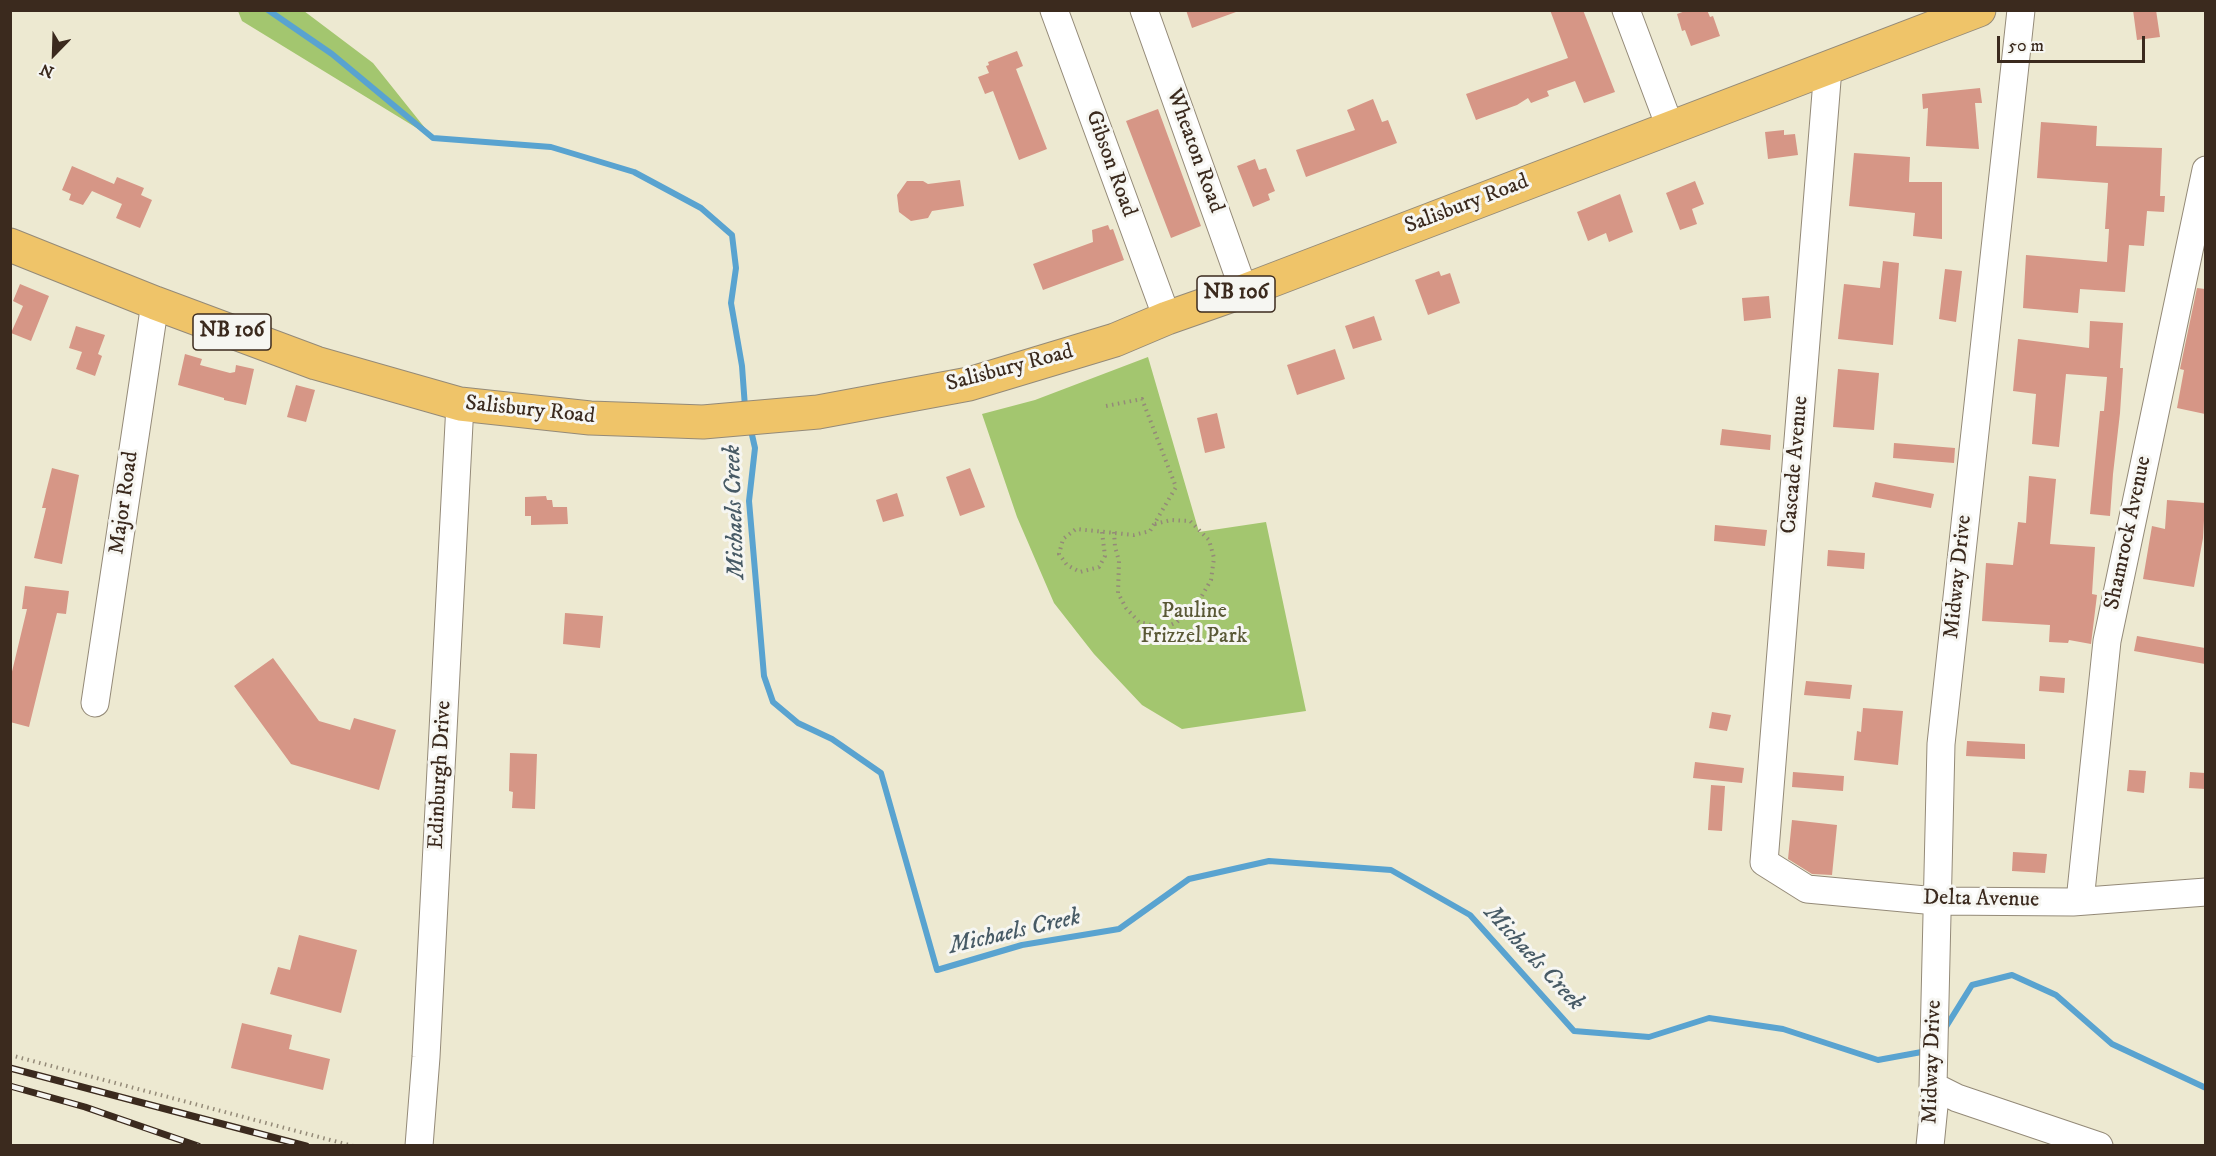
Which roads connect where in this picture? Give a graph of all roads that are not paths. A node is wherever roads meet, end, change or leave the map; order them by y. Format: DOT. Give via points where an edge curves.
graph roads {
  1 [pos="1054,10"];
  2 [pos="1144,10"];
  3 [pos="1626,10"];
  4 [pos="1979,10"];
  5 [pos="2021,10"];
  6 [pos="1828,68"];
  7 [pos="1670,127"];
  8 [pos="2205,170"];
  9 [pos="10,245"];
  10 [pos="1244,291"];
  11 [pos="155,303"];
  12 [pos="1167,318"];
  13 [pos="460,404"];
  14 [pos="95,703"];
  15 [pos="1764,862"];
  16 [pos="2205,892"];
  17 [pos="2080,901"];
  18 [pos="1936,902"];
  19 [pos="1933,1086"];
  20 [pos="419,1146"];
  21 [pos="1930,1146"];
  22 [pos="2099,1146"];
  1 -- 12 [label="street, Gibson Road"];
  2 -- 10 [label="street, Wheaton Road"];
  3 -- 7 [label="street"];
  4 -- 6 [label="main road, Salisbury Road / NB 106"];
  5 -- 18 [label="street, Midway Drive" via="1941,744"];
  6 -- 7 [label="main road, Salisbury Road / NB 106"];
  6 -- 15 [label="street, Cascade Avenue"];
  7 -- 10 [label="main road, Salisbury Road / NB 106"];
  8 -- 17 [label="street, Shamrock Avenue" via="2107,641"];
  9 -- 11 [label="main road, Salisbury Road / NB 106"];
  10 -- 12 [label="main road, Salisbury Road / NB 106"];
  11 -- 13 [label="main road, Salisbury Road / NB 106" via="316,363"];
  11 -- 14 [label="street, Major Road"];
  12 -- 13 [label="main road, Salisbury Road / NB 106" via="1115,340 969,384 818,412 703,422 590,418"];
  13 -- 20 [label="street, Edinburgh Drive"];
  15 -- 18 [label="street, Delta Avenue" via="1807,889"];
  16 -- 17 [label="street, Delta Avenue"];
  17 -- 18 [label="street, Delta Avenue"];
  18 -- 19 [label="street, Midway Drive"];
  19 -- 21 [label="street, Midway Drive"];
  19 -- 22 [label="street" via="1957,1098"];
}
